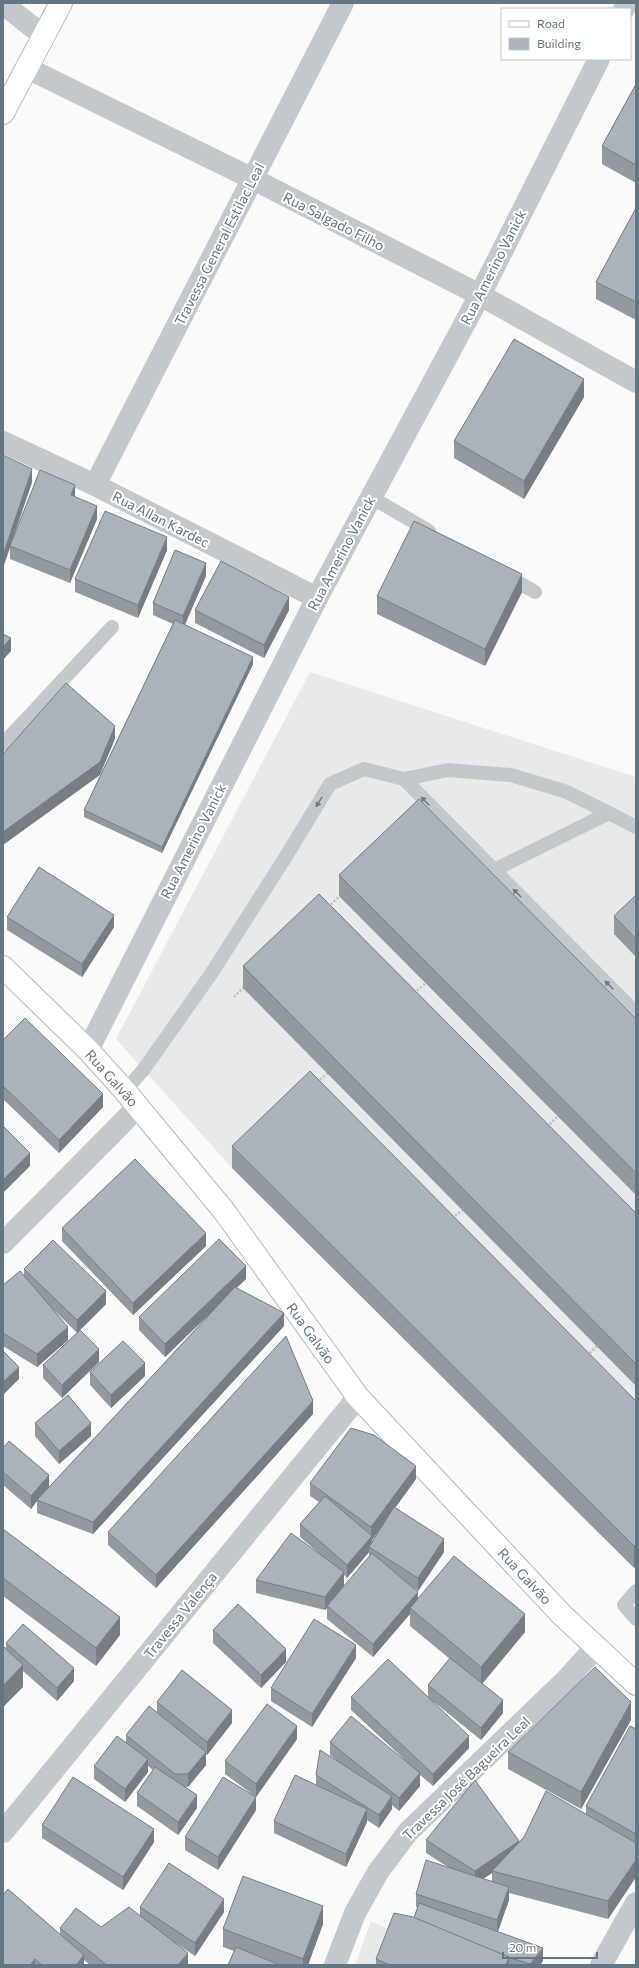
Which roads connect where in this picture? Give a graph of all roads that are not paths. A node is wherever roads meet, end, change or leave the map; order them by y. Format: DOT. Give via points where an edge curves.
graph roads {
  1 [pos="61,3"];
  2 [pos="343,3"];
  3 [pos="3,4"];
  4 [pos="44,36"];
  5 [pos="598,60"];
  6 [pos="27,68"];
  7 [pos="3,113"];
  8 [pos="253,179"];
  9 [pos="480,295"];
  10 [pos="636,382"];
  11 [pos="3,442"];
  12 [pos="95,485"];
  13 [pos="371,497"];
  14 [pos="440,537"];
  15 [pos="494,568"];
  16 [pos="535,592"];
  17 [pos="317,598"];
  18 [pos="112,627"];
  19 [pos="3,744"];
  20 [pos="404,780"];
  21 [pos="609,813"];
  22 [pos="636,827"];
  23 [pos="494,870"];
  24 [pos="3,967"];
  25 [pos="636,1013"];
  26 [pos="88,1050"];
  27 [pos="132,1099"];
  28 [pos="3,1243"];
  29 [pos="358,1397"];
  30 [pos="636,1591"];
  31 [pos="636,1619"];
  32 [pos="596,1647"];
  33 [pos="636,1684"];
  34 [pos="3,1832"];
  35 [pos="636,1903"];
  36 [pos="335,1965"];
  37 [pos="601,1965"];
  1 -- 4 [label="street"];
  2 -- 8 [label="street, Travessa General Estilac Leal"];
  3 -- 4 [label="street"];
  4 -- 6 [label="street"];
  5 -- 9 [label="street, Rua Amerino Vanick"];
  6 -- 7 [label="street"];
  6 -- 8 [label="street, Rua Salgado Filho"];
  8 -- 9 [label="street, Rua Salgado Filho"];
  8 -- 12 [label="street, Travessa General Estilac Leal"];
  9 -- 10 [label="street, Rua Salgado Filho"];
  9 -- 13 [label="street, Rua Amerino Vanick"];
  11 -- 12 [label="street, Rua Allan Kardec"];
  12 -- 17 [label="street, Rua Allan Kardec"];
  13 -- 14 [label="lane"];
  13 -- 17 [label="street, Rua Amerino Vanick"];
  15 -- 16 [label="lane"];
  17 -- 26 [label="street, Rua Amerino Vanick"];
  18 -- 19 [label="lane"];
  20 -- 21 [label="lane" via="448,770 511,775 567,792"];
  23 -- 20 [label="lane, one-way"];
  20 -- 27 [label="lane, one-way" via="364,768 330,784 211,974 144,1069"];
  21 -- 22 [label="lane"];
  21 -- 23 [label="lane"];
  25 -- 23 [label="lane, one-way"];
  24 -- 26 [label="street, Rua Galvão"];
  26 -- 27 [label="street, Rua Galvão"];
  27 -- 28 [label="street"];
  27 -- 29 [label="street, Rua Galvão" via="224,1211"];
  29 -- 32 [label="street, Rua Galvão" via="562,1616"];
  29 -- 34 [label="street, Travessa Valença"];
  30 -- 31 [label="lane" via="624,1606"];
  32 -- 33 [label="street, Rua Galvão"];
  32 -- 36 [label="street, Travessa José Bagueira Leal" via="567,1679 408,1832 378,1872 355,1913"];
  35 -- 37 [label="street"];
}
